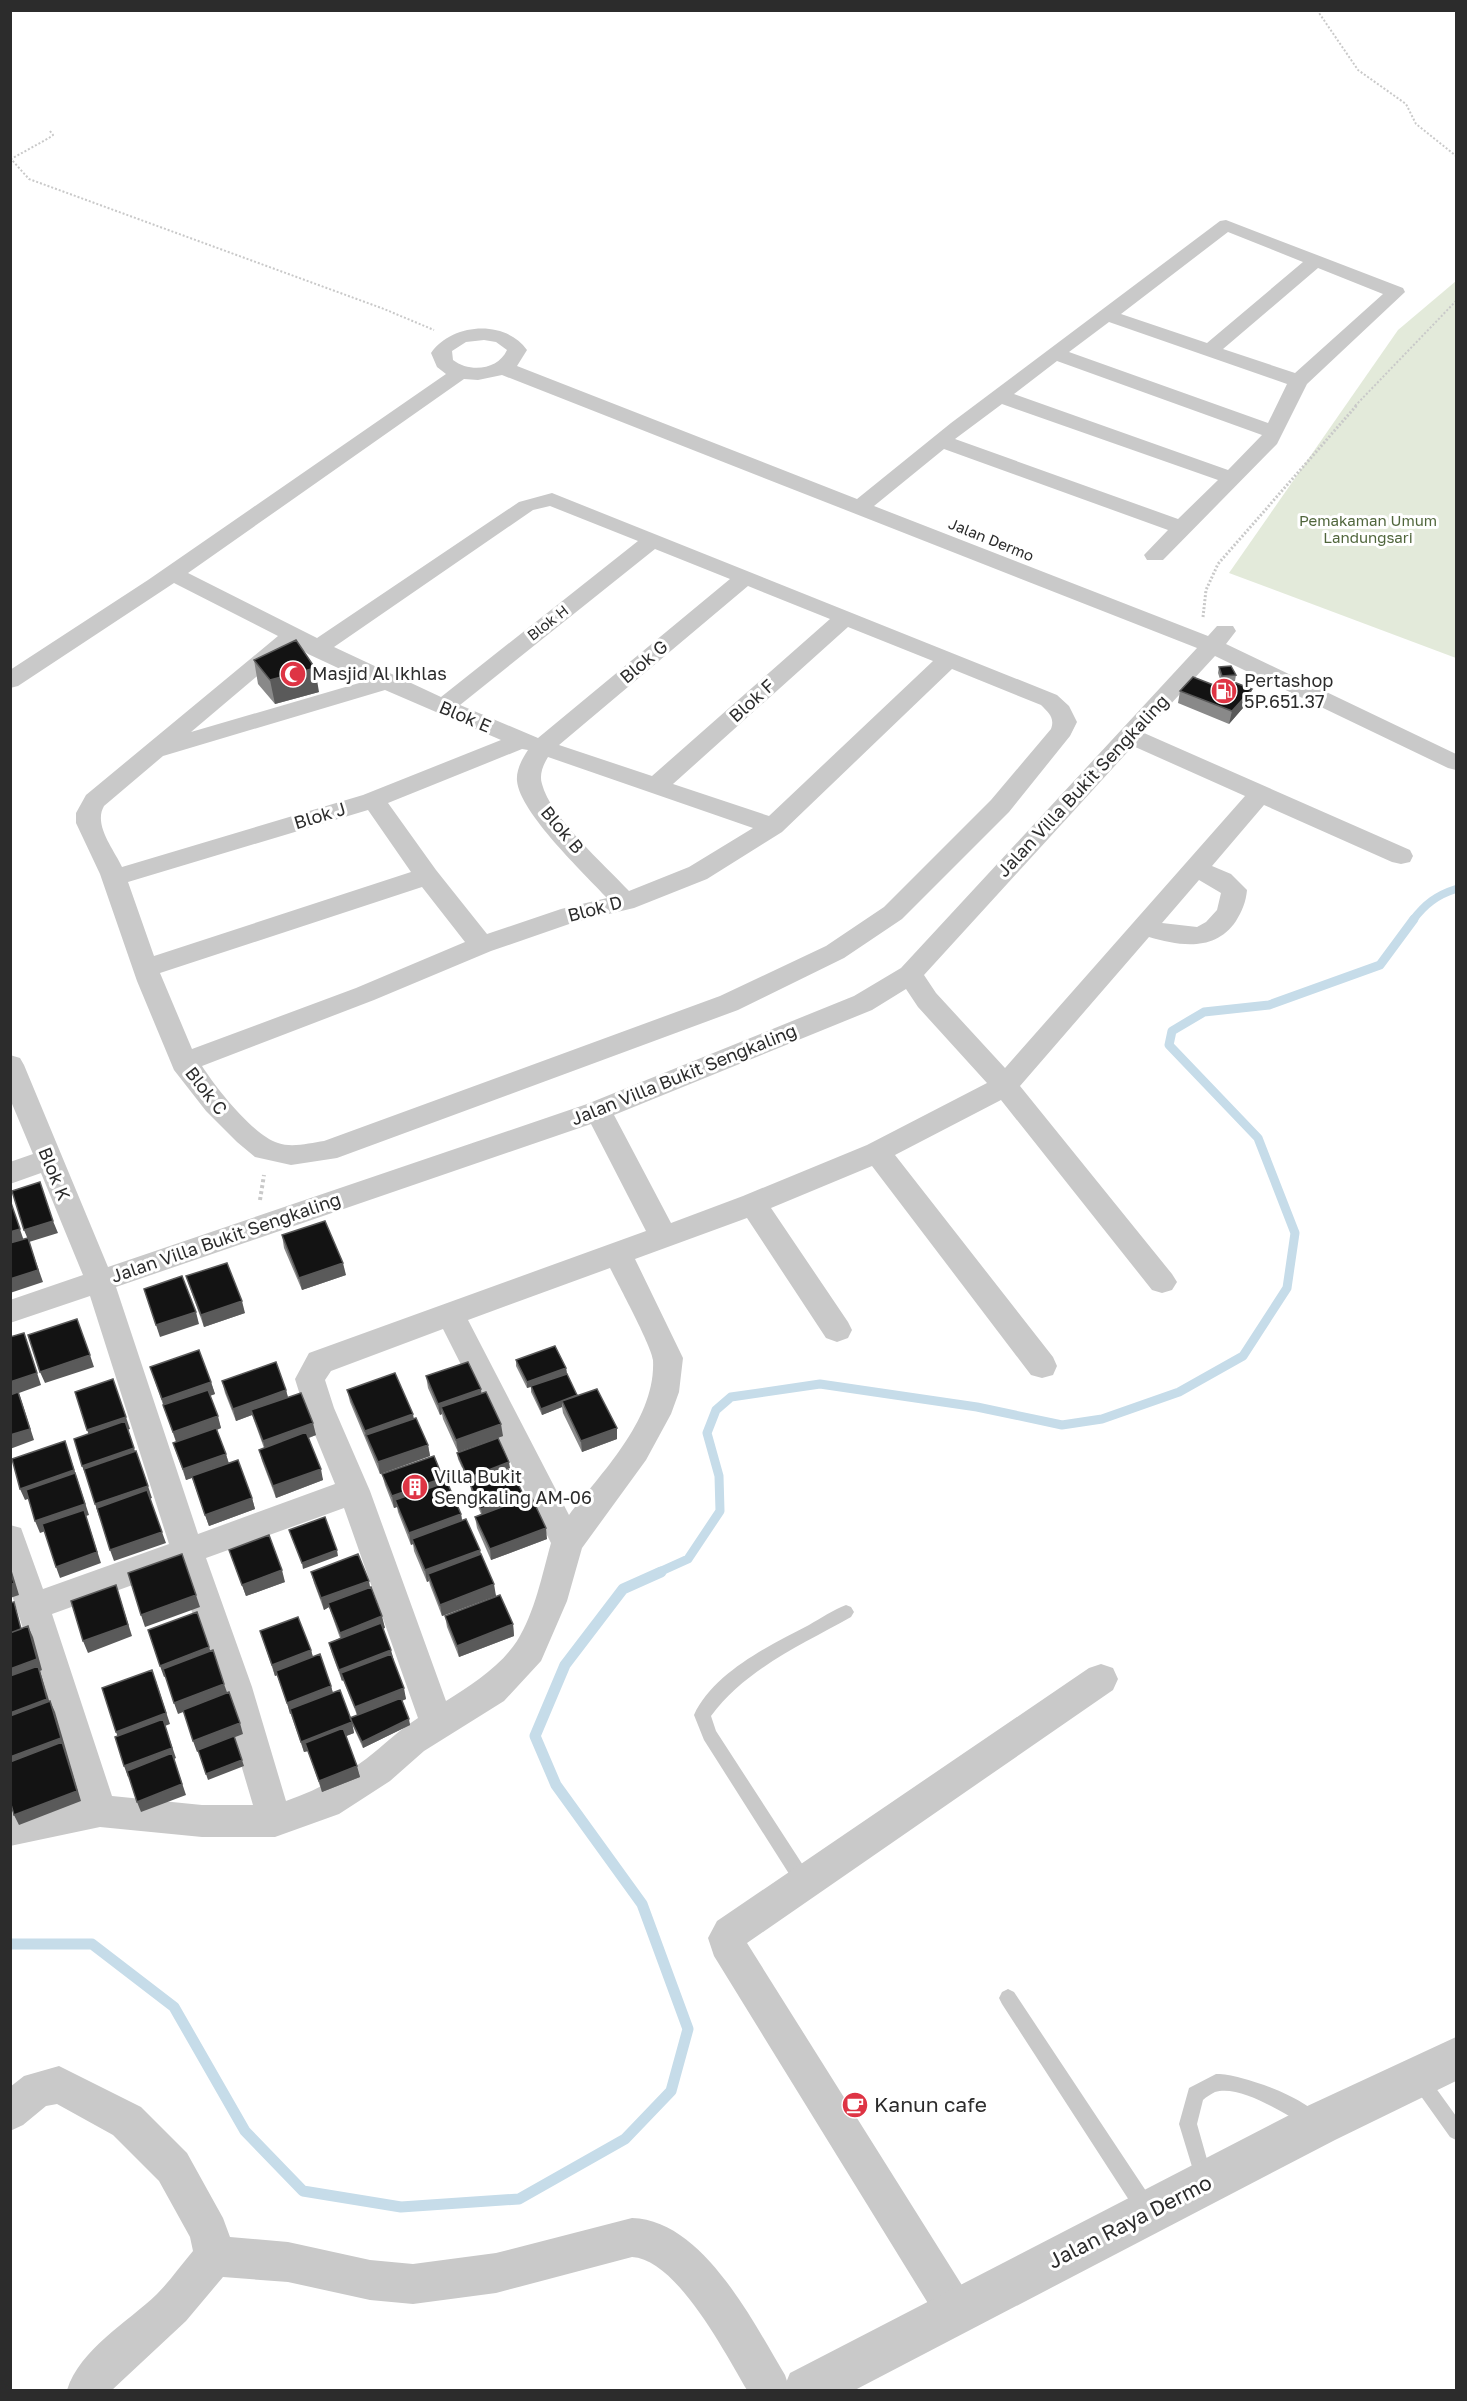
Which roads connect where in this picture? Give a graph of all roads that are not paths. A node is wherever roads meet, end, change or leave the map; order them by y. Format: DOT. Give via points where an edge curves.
graph roads {
  1 [pos="1316,260"];
  2 [pos="1106,315"];
  3 [pos="1209,351"];
  4 [pos="1055,354"];
  5 [pos="509,362"];
  6 [pos="461,372"];
  7 [pos="1298,381"];
  8 [pos="999,396"];
  9 [pos="1274,432"];
  10 [pos="941,441"];
  11 [pos="1232,478"];
  12 [pos="868,500"];
  13 [pos="1182,528"];
  14 [pos="654,539"];
  15 [pos="1155,555"];
  16 [pos="746,576"];
  17 [pos="164,579"];
  18 [pos="846,617"];
  19 [pos="1213,633"];
  20 [pos="292,635"];
  21 [pos="316,649"];
  22 [pos="948,660"];
  23 [pos="10,681"];
  24 [pos="386,682"];
  25 [pos="443,707"];
  26 [pos="1131,736"];
  27 [pos="531,744"];
  28 [pos="1456,745"];
  29 [pos="150,753"];
  30 [pos="1456,763"];
  31 [pos="657,785"];
  32 [pos="1260,793"];
  33 [pos="373,800"];
  34 [pos="773,826"];
  35 [pos="1401,856"];
  36 [pos="1195,868"];
  37 [pos="427,876"];
  38 [pos="114,878"];
  39 [pos="625,902"];
  40 [pos="1144,927"];
  41 [pos="482,945"];
  42 [pos="145,968"];
  43 [pos="910,974"];
  44 [pos="184,1064"];
  45 [pos="10,1065"];
  46 [pos="1005,1086"];
  47 [pos="597,1111"];
  48 [pos="877,1152"];
  49 [pos="48,1159"];
  50 [pos="10,1174"];
  51 [pos="753,1204"];
  52 [pos="663,1236"];
  53 [pos="618,1254"];
  54 [pos="100,1282"];
  55 [pos="1162,1282"];
  56 [pos="10,1312"];
  57 [pos="450,1313"];
  58 [pos="837,1330"];
  59 [pos="1042,1366"];
  60 [pos="354,1491"];
  61 [pos="10,1538"];
  62 [pos="567,1543"];
  63 [pos="188,1552"];
  64 [pos="33,1607"];
  65 [pos="846,1612"];
  66 [pos="1101,1679"];
  67 [pos="436,1724"];
  68 [pos="100,1811"];
  69 [pos="275,1821"];
  70 [pos="10,1830"];
  71 [pos="804,1882"];
  72 [pos="1008,1998"];
  73 [pos="1445,2067"];
  74 [pos="10,2112"];
  75 [pos="1319,2124"];
  76 [pos="1456,2131"];
  77 [pos="1205,2183"];
  78 [pos="1149,2213"];
  79 [pos="214,2256"];
  80 [pos="956,2312"];
  81 [pos="87,2391"];
  82 [pos="770,2391"];
  83 [pos="807,2391"];
  1 -- 2 [label="street" via="1227,225"];
  1 -- 3 [label="street"];
  1 -- 7 [label="street" via="1396,291"];
  2 -- 3 [label="street"];
  2 -- 4 [label="street"];
  3 -- 7 [label="street"];
  4 -- 8 [label="street"];
  4 -- 9 [label="street"];
  5 -- 6 [label="street" via="483,373"];
  5 -- 6 [label="street" via="517,350 506,339 484,334 461,337 441,352 445,364"];
  5 -- 12 [label="street"];
  6 -- 17 [label="street"];
  7 -- 9 [label="street"];
  8 -- 10 [label="street"];
  8 -- 11 [label="street"];
  9 -- 11 [label="street"];
  10 -- 12 [label="street"];
  10 -- 13 [label="street"];
  11 -- 13 [label="street"];
  12 -- 19 [label="street"];
  13 -- 15 [label="street"];
  14 -- 16 [label="street"];
  14 -- 21 [label="street" via="561,501 535,501"];
  14 -- 25 [label="street, Blok H"];
  16 -- 18 [label="street"];
  16 -- 27 [label="street, Blok G"];
  17 -- 20 [label="street, Blok E"];
  17 -- 23 [label="street"];
  18 -- 22 [label="street"];
  18 -- 31 [label="street, Blok F"];
  19 -- 26 [label="street, Jalan Villa Bukit Sengkaling"];
  19 -- 28 [label="street"];
  19 -- 30 [label="street"];
  20 -- 21 [label="street, Blok E"];
  20 -- 29 [label="street, Blok C"];
  21 -- 24 [label="street, Blok E"];
  22 -- 34 [label="street, Blok D"];
  22 -- 44 [label="street, Blok C" via="1049,700 1062,711 1062,731 1000,806 893,913 835,952 729,1003 327,1151 294,1156 268,1151 217,1110"];
  24 -- 25 [label="street, Blok E"];
  24 -- 29 [label="street"];
  25 -- 27 [label="street, Blok E"];
  26 -- 32 [label="street"];
  26 -- 43 [label="street, Jalan Villa Bukit Sengkaling"];
  27 -- 31 [label="street, Blok E"];
  27 -- 33 [label="street, Blok J"];
  27 -- 39 [label="street, Blok B" via="529,782 539,804"];
  29 -- 38 [label="street, Blok C" via="95,801 88,813 88,823"];
  31 -- 34 [label="street, Blok E"];
  32 -- 35 [label="street"];
  32 -- 36 [label="street"];
  33 -- 37 [label="street"];
  33 -- 38 [label="street, Blok J"];
  34 -- 39 [label="street, Blok D" via="698,873"];
  36 -- 40 [label="street"];
  36 -- 40 [label="street" via="1234,890 1234,904 1218,926 1203,936 1176,935"];
  37 -- 41 [label="street"];
  37 -- 42 [label="street"];
  38 -- 42 [label="street, Blok C"];
  39 -- 41 [label="street, Blok D" via="570,915"];
  40 -- 46 [label="street"];
  41 -- 44 [label="street, Blok D"];
  42 -- 44 [label="street, Blok C"];
  43 -- 46 [label="street" via="927,1000"];
  43 -- 47 [label="street, Jalan Villa Bukit Sengkaling" via="862,1004"];
  45 -- 49 [label="street, Blok K"];
  46 -- 48 [label="street"];
  46 -- 55 [label="street"];
  47 -- 52 [label="street"];
  47 -- 54 [label="street, Jalan Villa Bukit Sengkaling"];
  48 -- 51 [label="street"];
  48 -- 59 [label="street"];
  49 -- 50 [label="street"];
  49 -- 54 [label="street, Blok K"];
  51 -- 52 [label="street"];
  51 -- 58 [label="street"];
  52 -- 53 [label="street"];
  53 -- 57 [label="street"];
  53 -- 62 [label="street" via="668,1358 664,1392 635,1451"];
  54 -- 56 [label="street, Jalan Villa Bukit Sengkaling"];
  54 -- 63 [label="street, Blok K"];
  57 -- 60 [label="street" via="320,1362 313,1370 310,1379 319,1408"];
  57 -- 62 [label="street"];
  60 -- 63 [label="street"];
  60 -- 67 [label="street"];
  61 -- 64 [label="street"];
  62 -- 67 [label="street" via="551,1600 529,1651 492,1690"];
  63 -- 64 [label="street"];
  63 -- 69 [label="street, Blok K" via="236,1687"];
  64 -- 68 [label="street"];
  65 -- 71 [label="lane" via="738,1676 702,1715 710,1736"];
  66 -- 71 [label="street"];
  67 -- 69 [label="street" via="378,1770 327,1803"];
  68 -- 69 [label="street" via="202,1821"];
  68 -- 70 [label="street"];
  71 -- 80 [label="street" via="730,1933 726,1941"];
  72 -- 78 [label="lane"];
  73 -- 75 [label="street, Jalan Raya Dermo"];
  73 -- 76 [label="lane"];
  74 -- 79 [label="street" via="37,2089 59,2085 127,2121 173,2167 209,2232"];
  75 -- 77 [label="street, Jalan Raya Dermo"];
  75 -- 77 [label="lane" via="1279,2099 1247,2087 1216,2082 1195,2094 1188,2124"];
  77 -- 78 [label="street, Jalan Raya Dermo"];
  78 -- 80 [label="street, Jalan Raya Dermo"];
  79 -- 81 [label="street" via="172,2307 100,2372"];
  79 -- 82 [label="street" via="278,2260 370,2282 427,2284 537,2264 607,2243 640,2238 680,2259 700,2282 719,2306"];
  80 -- 83 [label="street, Jalan Raya Dermo"];
}
